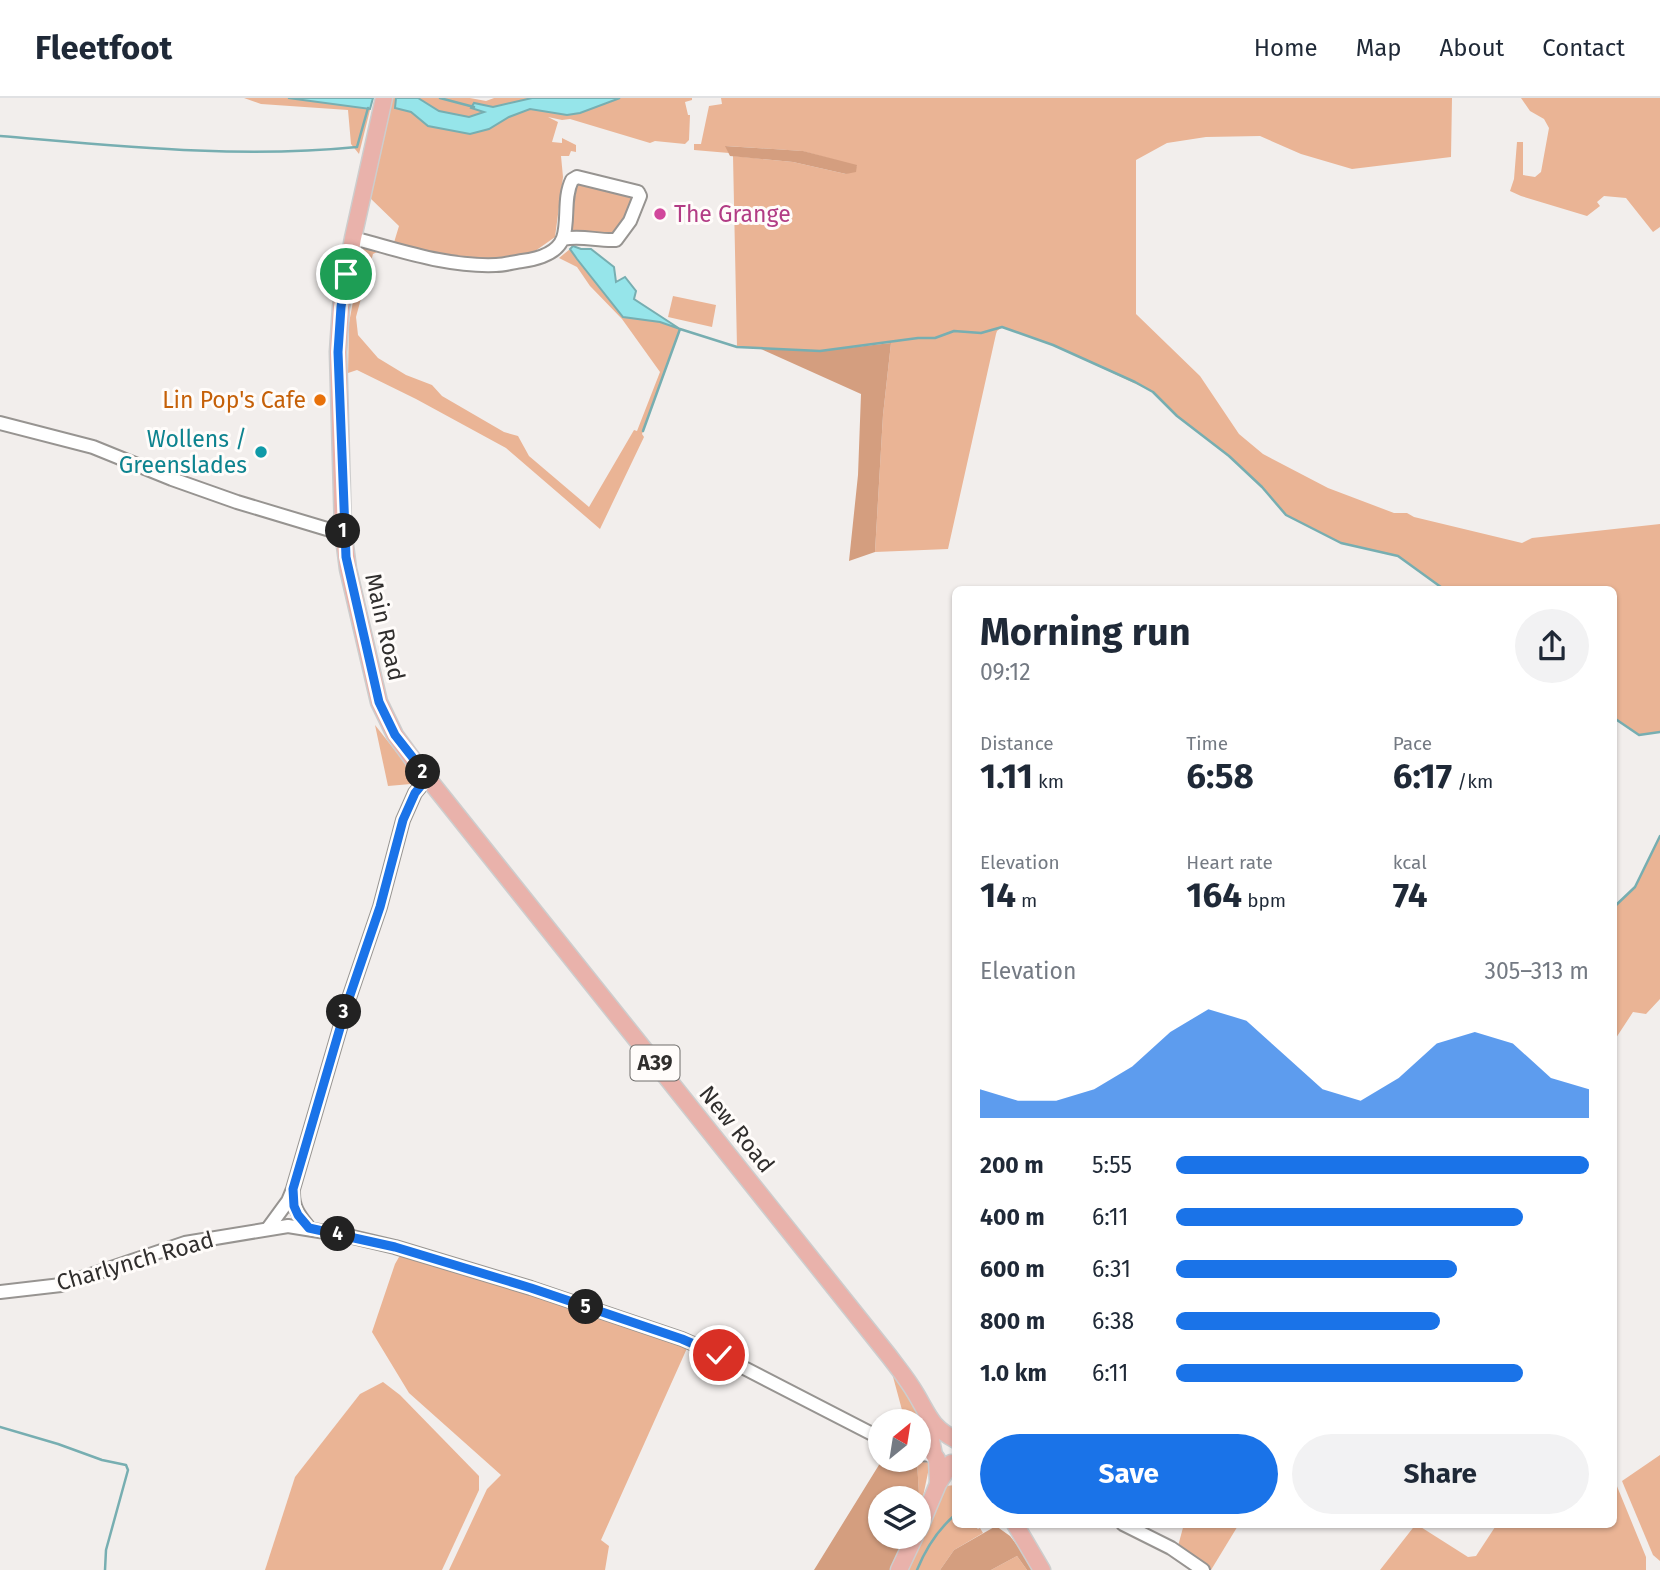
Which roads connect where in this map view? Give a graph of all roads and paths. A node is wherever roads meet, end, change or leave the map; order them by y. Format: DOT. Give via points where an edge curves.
graph roads {
  1 [pos="384,98"];
  2 [pos="353,238"];
  3 [pos="563,239"];
  4 [pos="0,424"];
  5 [pos="343,530"];
  6 [pos="428,777"];
  7 [pos="293,1189"];
  8 [pos="269,1227"];
  9 [pos="309,1228"];
  10 [pos="0,1292"];
  11 [pos="923,1409"];
  12 [pos="931,1420"];
  13 [pos="931,1428"];
  14 [pos="868,1432"];
  15 [pos="952,1439"];
  16 [pos="942,1458"];
  17 [pos="931,1501"];
  18 [pos="1017,1528"];
  19 [pos="1131,1528"];
  20 [pos="909,1549"];
  21 [pos="899,1570"];
  22 [pos="1042,1570"];
  23 [pos="1203,1570"];
  1 -- 2 [label="main road, Main Road / A39"];
  2 -- 3 [label="street" via="414,256 495,265 537,259"];
  2 -- 5 [label="main road, Main Road / A39" via="338,352"];
  3 -- 3 [label="street" via="565,210 576,177 638,192 631,220 616,240"];
  4 -- 5 [label="street" via="93,447 237,502"];
  5 -- 6 [label="main road, Main Road / A39" via="379,702 395,735"];
  6 -- 7 [label="street" via="403,820"];
  6 -- 11 [label="main road, New Road / A39" via="889,1356"];
  7 -- 8 [label="street"];
  7 -- 9 [label="street" via="294,1206"];
  8 -- 9 [label="street, Charlynch Road"];
  8 -- 10 [label="street, Charlynch Road" via="171,1247 61,1285"];
  9 -- 14 [label="street, Charlynch Road" via="395,1247 682,1339"];
  12 -- 15 [label="main road, New Road / A39"];
  13 -- 16 [label="main road, New Road / A39"];
  15 -- 16 [label="main road, A39" via="940,1438"];
  16 -- 17 [label="main road, A39"];
  18 -- 22 [label="main road"];
  19 -- 23 [label="street"];
  20 -- 21 [label="main road"];
}
